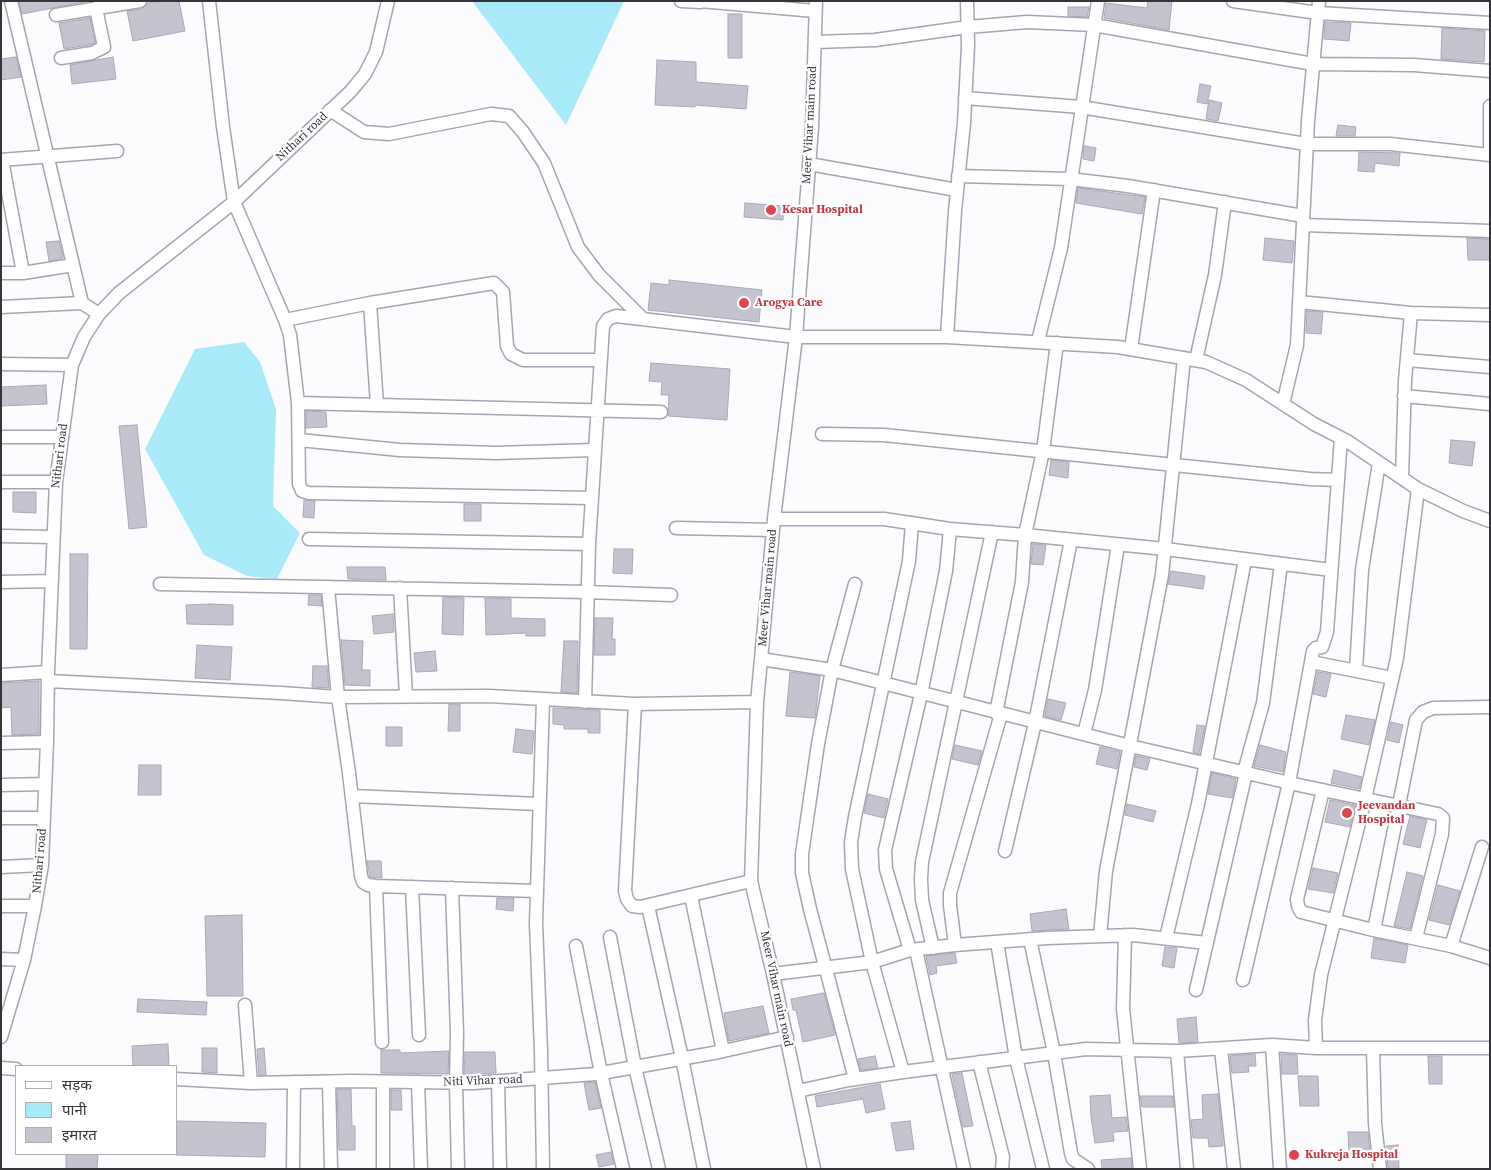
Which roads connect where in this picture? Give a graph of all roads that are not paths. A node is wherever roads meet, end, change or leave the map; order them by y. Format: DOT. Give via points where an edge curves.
graph roads {
  1 [pos="11,1"];
  2 [pos="140,1"];
  3 [pos="209,1"];
  4 [pos="388,1"];
  5 [pos="680,1"];
  6 [pos="967,1"];
  7 [pos="1098,1"];
  8 [pos="1233,1"];
  9 [pos="700,2"];
  10 [pos="816,6"];
  11 [pos="1319,7"];
  12 [pos="96,8"];
  13 [pos="56,15"];
  14 [pos="1490,23"];
  15 [pos="1094,26"];
  16 [pos="968,27"];
  17 [pos="815,42"];
  18 [pos="61,58"];
  19 [pos="1313,64"];
  20 [pos="1490,71"];
  21 [pos="965,98"];
  22 [pos="1490,106"];
  23 [pos="1081,107"];
  24 [pos="330,110"];
  25 [pos="1306,144"];
  26 [pos="117,151"];
  27 [pos="1490,155"];
  28 [pos="47,157"];
  29 [pos="2,160"];
  30 [pos="809,164"];
  31 [pos="958,176"];
  32 [pos="1070,179"];
  33 [pos="957,190"];
  34 [pos="1154,190"];
  35 [pos="234,202"];
  36 [pos="1225,202"];
  37 [pos="1303,220"];
  38 [pos="1490,231"];
  39 [pos="73,265"];
  40 [pos="1,272"];
  41 [pos="24,273"];
  42 [pos="1299,302"];
  43 [pos="82,303"];
  44 [pos="370,303"];
  45 [pos="1,307"];
  46 [pos="1411,313"];
  47 [pos="99,314"];
  48 [pos="1490,315"];
  49 [pos="643,319"];
  50 [pos="285,320"];
  51 [pos="796,337"];
  52 [pos="947,337"];
  53 [pos="1038,341"];
  54 [pos="1057,343"];
  55 [pos="1131,350"];
  56 [pos="1190,359"];
  57 [pos="601,360"];
  58 [pos="1407,360"];
  59 [pos="1,364"];
  60 [pos="72,365"];
  61 [pos="1490,367"];
  62 [pos="1404,396"];
  63 [pos="298,403"];
  64 [pos="1283,404"];
  65 [pos="1490,404"];
  66 [pos="377,405"];
  67 [pos="596,410"];
  68 [pos="661,412"];
  69 [pos="822,434"];
  70 [pos="1,437"];
  71 [pos="62,438"];
  72 [pos="1341,438"];
  73 [pos="299,440"];
  74 [pos="594,450"];
  75 [pos="1043,451"];
  76 [pos="1379,463"];
  77 [pos="1173,465"];
  78 [pos="1402,478"];
  79 [pos="1338,480"];
  80 [pos="1,482"];
  81 [pos="56,482"];
  82 [pos="1418,489"];
  83 [pos="591,498"];
  84 [pos="1490,521"];
  85 [pos="912,523"];
  86 [pos="774,525"];
  87 [pos="676,528"];
  88 [pos="950,529"];
  89 [pos="992,532"];
  90 [pos="1025,535"];
  91 [pos="1,536"];
  92 [pos="53,537"];
  93 [pos="309,540"];
  94 [pos="1071,540"];
  95 [pos="589,544"];
  96 [pos="1118,545"];
  97 [pos="1165,549"];
  98 [pos="1244,560"];
  99 [pos="1281,564"];
  100 [pos="1331,570"];
  101 [pos="52,581"];
  102 [pos="1,582"];
  103 [pos="160,584"];
  104 [pos="855,584"];
  105 [pos="328,586"];
  106 [pos="400,588"];
  107 [pos="587,592"];
  108 [pos="671,596"];
  109 [pos="761,658"];
  110 [pos="1311,662"];
  111 [pos="832,670"];
  112 [pos="1356,670"];
  113 [pos="1,675"];
  114 [pos="48,676"];
  115 [pos="1392,678"];
  116 [pos="884,683"];
  117 [pos="920,694"];
  118 [pos="406,696"];
  119 [pos="338,697"];
  120 [pos="543,700"];
  121 [pos="585,702"];
  122 [pos="757,702"];
  123 [pos="955,702"];
  124 [pos="635,704"];
  125 [pos="1490,707"];
  126 [pos="998,713"];
  127 [pos="1035,723"];
  128 [pos="1084,734"];
  129 [pos="48,742"];
  130 [pos="1,743"];
  131 [pos="1130,746"];
  132 [pos="1206,763"];
  133 [pos="1245,772"];
  134 [pos="1289,783"];
  135 [pos="45,784"];
  136 [pos="1,785"];
  137 [pos="1324,790"];
  138 [pos="352,796"];
  139 [pos="1365,799"];
  140 [pos="539,804"];
  141 [pos="1399,806"];
  142 [pos="1,818"];
  143 [pos="44,818"];
  144 [pos="1482,847"];
  145 [pos="1005,851"];
  146 [pos="42,865"];
  147 [pos="1,867"];
  148 [pos="751,881"];
  149 [pos="376,886"];
  150 [pos="412,887"];
  151 [pos="452,888"];
  152 [pos="536,891"];
  153 [pos="691,896"];
  154 [pos="1,906"];
  155 [pos="35,906"];
  156 [pos="648,906"];
  157 [pos="1334,920"];
  158 [pos="1374,930"];
  159 [pos="1125,935"];
  160 [pos="1100,936"];
  161 [pos="610,937"];
  162 [pos="1166,938"];
  163 [pos="1416,938"];
  164 [pos="1030,939"];
  165 [pos="997,942"];
  166 [pos="1207,943"];
  167 [pos="955,945"];
  168 [pos="576,946"];
  169 [pos="1451,946"];
  170 [pos="933,948"];
  171 [pos="913,950"];
  172 [pos="1490,958"];
  173 [pos="1,959"];
  174 [pos="24,960"];
  175 [pos="872,962"];
  176 [pos="826,967"];
  177 [pos="773,974"];
  178 [pos="1243,980"];
  179 [pos="1196,990"];
  180 [pos="245,1005"];
  181 [pos="2,1032"];
  182 [pos="419,1035"];
  183 [pos="787,1037"];
  184 [pos="382,1042"];
  185 [pos="1272,1045"];
  186 [pos="1221,1048"];
  187 [pos="1316,1048"];
  188 [pos="1373,1048"];
  189 [pos="1490,1048"];
  190 [pos="1127,1050"];
  191 [pos="723,1051"];
  192 [pos="1177,1051"];
  193 [pos="1054,1053"];
  194 [pos="682,1058"];
  195 [pos="1016,1058"];
  196 [pos="979,1062"];
  197 [pos="635,1067"];
  198 [pos="942,1067"];
  199 [pos="1,1068"];
  200 [pos="15,1069"];
  201 [pos="903,1072"];
  202 [pos="600,1073"];
  203 [pos="541,1078"];
  204 [pos="178,1079"];
  205 [pos="855,1079"];
  206 [pos="294,1082"];
  207 [pos="330,1082"];
  208 [pos="383,1082"];
  209 [pos="418,1082"];
  210 [pos="498,1082"];
  211 [pos="251,1083"];
  212 [pos="456,1083"];
  213 [pos="798,1091"];
  214 [pos="293,1169"];
  215 [pos="331,1169"];
  216 [pos="383,1169"];
  217 [pos="421,1169"];
  218 [pos="458,1169"];
  219 [pos="500,1169"];
  220 [pos="542,1169"];
  221 [pos="623,1169"];
  222 [pos="658,1169"];
  223 [pos="704,1169"];
  224 [pos="814,1169"];
  225 [pos="964,1169"];
  226 [pos="1002,1169"];
  227 [pos="1043,1169"];
  228 [pos="1088,1169"];
  229 [pos="1140,1169"];
  230 [pos="1187,1169"];
  231 [pos="1234,1169"];
  232 [pos="1280,1169"];
  233 [pos="1380,1169"];
  1 -- 28 [label="street"];
  2 -- 12 [label="street"];
  3 -- 35 [label="street"];
  4 -- 24 [label="street, Nithari road" via="376,52 365,74"];
  5 -- 9 [label="street"];
  6 -- 16 [label="street"];
  7 -- 15 [label="street"];
  8 -- 11 [label="street"];
  9 -- 10 [label="street"];
  10 -- 17 [label="street, Meer Vihar main road"];
  11 -- 14 [label="street"];
  11 -- 19 [label="street"];
  12 -- 13 [label="street"];
  12 -- 18 [label="street" via="104,47 92,53"];
  15 -- 16 [label="street" via="1026,22"];
  15 -- 19 [label="street"];
  15 -- 23 [label="street"];
  16 -- 17 [label="street" via="875,40"];
  16 -- 21 [label="street"];
  17 -- 30 [label="street, Meer Vihar main road"];
  19 -- 20 [label="street" via="1414,65"];
  19 -- 25 [label="street"];
  21 -- 23 [label="street"];
  21 -- 31 [label="street"];
  22 -- 27 [label="street"];
  23 -- 25 [label="street"];
  23 -- 32 [label="street"];
  24 -- 35 [label="street, Nithari road"];
  24 -- 49 [label="street" via="364,132 388,134 491,114 509,116 544,163 578,247 599,275"];
  25 -- 27 [label="street" via="1390,144"];
  25 -- 37 [label="street"];
  26 -- 28 [label="street"];
  28 -- 29 [label="street"];
  28 -- 39 [label="street"];
  29 -- 41 [label="street"];
  30 -- 33 [label="street"];
  30 -- 51 [label="street, Meer Vihar main road"];
  31 -- 32 [label="street"];
  31 -- 33 [label="street"];
  32 -- 34 [label="street"];
  32 -- 53 [label="street" via="1061,248"];
  33 -- 52 [label="street"];
  34 -- 36 [label="street"];
  34 -- 55 [label="street"];
  35 -- 47 [label="street, Nithari road" via="119,293"];
  35 -- 50 [label="street"];
  36 -- 37 [label="street"];
  36 -- 56 [label="street" via="1215,275"];
  37 -- 38 [label="street"];
  37 -- 42 [label="street"];
  39 -- 41 [label="street"];
  39 -- 43 [label="street"];
  40 -- 41 [label="street"];
  42 -- 46 [label="street"];
  42 -- 64 [label="street" via="1297,345"];
  43 -- 45 [label="street"];
  43 -- 47 [label="street"];
  44 -- 50 [label="street"];
  44 -- 57 [label="street" via="494,283 503,292 507,346 512,354 523,360"];
  44 -- 66 [label="street"];
  46 -- 48 [label="street"];
  46 -- 58 [label="street"];
  47 -- 60 [label="street, Nithari road"];
  49 -- 51 [label="street"];
  49 -- 57 [label="street" via="616,316 608,319 602,326"];
  50 -- 63 [label="street" via="293,350"];
  51 -- 52 [label="street"];
  51 -- 86 [label="street, Meer Vihar main road"];
  52 -- 53 [label="street"];
  53 -- 54 [label="street"];
  54 -- 55 [label="street"];
  54 -- 75 [label="street"];
  55 -- 56 [label="street"];
  56 -- 64 [label="street" via="1206,362 1246,380"];
  56 -- 77 [label="street"];
  57 -- 67 [label="street"];
  58 -- 61 [label="street"];
  58 -- 62 [label="street"];
  59 -- 60 [label="street"];
  60 -- 71 [label="street, Nithari road"];
  62 -- 65 [label="street"];
  62 -- 78 [label="street"];
  63 -- 66 [label="street"];
  63 -- 73 [label="street"];
  64 -- 72 [label="street"];
  66 -- 67 [label="street"];
  67 -- 68 [label="street"];
  67 -- 74 [label="street"];
  69 -- 75 [label="street" via="884,435"];
  70 -- 71 [label="street"];
  71 -- 81 [label="street, Nithari road"];
  72 -- 76 [label="street"];
  72 -- 79 [label="street"];
  73 -- 74 [label="street" via="496,453"];
  73 -- 83 [label="street" via="299,484 302,491 309,493"];
  74 -- 83 [label="street"];
  75 -- 77 [label="street"];
  75 -- 90 [label="street"];
  76 -- 78 [label="street"];
  76 -- 112 [label="street" via="1362,570"];
  77 -- 79 [label="street"];
  77 -- 97 [label="street"];
  78 -- 82 [label="street"];
  79 -- 100 [label="street"];
  80 -- 81 [label="street"];
  81 -- 92 [label="street, Nithari road"];
  82 -- 84 [label="street"];
  82 -- 115 [label="street"];
  83 -- 95 [label="street"];
  85 -- 86 [label="street" via="884,519"];
  85 -- 88 [label="street"];
  85 -- 116 [label="street" via="909,561"];
  86 -- 87 [label="street"];
  86 -- 109 [label="street, Meer Vihar main road"];
  88 -- 89 [label="street"];
  88 -- 117 [label="street" via="946,571"];
  89 -- 90 [label="street"];
  89 -- 123 [label="street"];
  90 -- 94 [label="street"];
  90 -- 126 [label="street" via="1022,582"];
  91 -- 92 [label="street"];
  92 -- 101 [label="street, Nithari road"];
  93 -- 95 [label="street"];
  94 -- 96 [label="street"];
  94 -- 127 [label="street"];
  95 -- 107 [label="street"];
  96 -- 97 [label="street"];
  96 -- 128 [label="street" via="1095,690"];
  97 -- 98 [label="street"];
  97 -- 131 [label="street"];
  98 -- 99 [label="street"];
  98 -- 132 [label="street"];
  99 -- 100 [label="street"];
  99 -- 133 [label="street" via="1262,703"];
  100 -- 110 [label="street" via="1326,640 1322,647 1313,651"];
  101 -- 102 [label="street"];
  101 -- 114 [label="street, Nithari road"];
  103 -- 105 [label="street"];
  104 -- 111 [label="street"];
  105 -- 106 [label="street"];
  105 -- 119 [label="street"];
  106 -- 107 [label="street"];
  106 -- 118 [label="street"];
  107 -- 108 [label="street"];
  107 -- 121 [label="street"];
  109 -- 111 [label="street"];
  109 -- 122 [label="street, Meer Vihar main road"];
  110 -- 112 [label="street"];
  110 -- 134 [label="street"];
  111 -- 116 [label="street"];
  111 -- 176 [label="street" via="802,854 802,873"];
  112 -- 115 [label="street"];
  113 -- 114 [label="street"];
  114 -- 119 [label="street"];
  114 -- 129 [label="street, Nithari road"];
  115 -- 139 [label="street"];
  116 -- 117 [label="street"];
  116 -- 175 [label="street" via="851,842 852,868"];
  117 -- 123 [label="street"];
  117 -- 171 [label="street" via="885,850 886,868"];
  118 -- 119 [label="street"];
  118 -- 120 [label="street"];
  119 -- 138 [label="street"];
  120 -- 121 [label="street"];
  120 -- 140 [label="street"];
  121 -- 124 [label="street"];
  122 -- 124 [label="street"];
  122 -- 148 [label="street, Meer Vihar main road"];
  123 -- 126 [label="street"];
  123 -- 170 [label="street" via="922,862 922,900"];
  124 -- 156 [label="street" via="625,891 632,906"];
  125 -- 141 [label="street" via="1433,708 1419,716"];
  126 -- 127 [label="street"];
  126 -- 167 [label="street" via="950,893"];
  127 -- 128 [label="street"];
  127 -- 145 [label="street"];
  128 -- 131 [label="street"];
  129 -- 130 [label="street"];
  129 -- 135 [label="street, Nithari road"];
  131 -- 132 [label="street"];
  131 -- 160 [label="street" via="1106,871"];
  132 -- 133 [label="street"];
  132 -- 162 [label="street"];
  133 -- 134 [label="street"];
  133 -- 166 [label="street"];
  134 -- 137 [label="street"];
  134 -- 178 [label="street"];
  135 -- 136 [label="street"];
  135 -- 143 [label="street, Nithari road"];
  137 -- 139 [label="street"];
  137 -- 157 [label="street" via="1298,906 1302,912"];
  138 -- 140 [label="street"];
  138 -- 149 [label="street" via="361,876 363,882"];
  139 -- 141 [label="street"];
  139 -- 157 [label="street"];
  140 -- 152 [label="street"];
  141 -- 158 [label="street"];
  141 -- 163 [label="street" via="1438,814 1443,818 1442,834"];
  142 -- 143 [label="street"];
  143 -- 146 [label="street, Nithari road"];
  144 -- 169 [label="street"];
  146 -- 147 [label="street"];
  146 -- 155 [label="street, Nithari road"];
  148 -- 153 [label="street"];
  148 -- 177 [label="street, Meer Vihar main road"];
  149 -- 150 [label="street"];
  149 -- 184 [label="street"];
  150 -- 151 [label="street"];
  150 -- 182 [label="street"];
  151 -- 152 [label="street"];
  151 -- 212 [label="street"];
  152 -- 203 [label="street"];
  153 -- 156 [label="street"];
  153 -- 191 [label="street"];
  154 -- 155 [label="street"];
  155 -- 174 [label="street, Nithari road"];
  156 -- 194 [label="street"];
  157 -- 158 [label="street"];
  157 -- 187 [label="street" via="1320,975 1315,1020"];
  158 -- 163 [label="street"];
  159 -- 160 [label="street"];
  159 -- 162 [label="street"];
  159 -- 190 [label="street" via="1122,1002"];
  160 -- 164 [label="street"];
  161 -- 197 [label="street"];
  162 -- 166 [label="street"];
  163 -- 169 [label="street"];
  164 -- 165 [label="street"];
  164 -- 193 [label="street"];
  165 -- 167 [label="street"];
  165 -- 195 [label="street"];
  166 -- 179 [label="street"];
  167 -- 170 [label="street"];
  168 -- 202 [label="street"];
  169 -- 172 [label="street"];
  170 -- 171 [label="street"];
  171 -- 175 [label="street"];
  171 -- 198 [label="street"];
  173 -- 174 [label="street"];
  174 -- 181 [label="street, Nithari road"];
  175 -- 176 [label="street"];
  175 -- 201 [label="street"];
  176 -- 177 [label="street"];
  176 -- 205 [label="street"];
  177 -- 183 [label="street, Meer Vihar main road"];
  180 -- 211 [label="street"];
  183 -- 191 [label="street, Niti Vihar road"];
  183 -- 213 [label="street, Meer Vihar main road"];
  185 -- 186 [label="street"];
  185 -- 187 [label="street"];
  185 -- 232 [label="street"];
  186 -- 192 [label="street"];
  186 -- 231 [label="street"];
  187 -- 188 [label="street"];
  188 -- 189 [label="street"];
  188 -- 233 [label="street"];
  190 -- 192 [label="street"];
  190 -- 193 [label="street" via="1086,1049"];
  190 -- 229 [label="street"];
  191 -- 194 [label="street, Niti Vihar road"];
  192 -- 230 [label="street"];
  193 -- 195 [label="street"];
  193 -- 228 [label="street" via="1070,1153"];
  194 -- 197 [label="street, Niti Vihar road"];
  194 -- 223 [label="street"];
  195 -- 196 [label="street"];
  195 -- 227 [label="street"];
  196 -- 198 [label="street"];
  196 -- 226 [label="street" via="1003,1157"];
  197 -- 202 [label="street, Niti Vihar road"];
  197 -- 222 [label="street"];
  198 -- 201 [label="street"];
  198 -- 225 [label="street"];
  199 -- 200 [label="street"];
  201 -- 205 [label="street"];
  202 -- 203 [label="street, Niti Vihar road"];
  202 -- 221 [label="street"];
  203 -- 210 [label="street, Niti Vihar road"];
  203 -- 220 [label="street"];
  204 -- 211 [label="street, Niti Vihar road"];
  205 -- 213 [label="street"];
  206 -- 207 [label="street, Niti Vihar road"];
  206 -- 211 [label="street, Niti Vihar road"];
  206 -- 214 [label="street"];
  207 -- 208 [label="street, Niti Vihar road"];
  207 -- 215 [label="street"];
  208 -- 209 [label="street, Niti Vihar road"];
  208 -- 216 [label="street"];
  209 -- 212 [label="street, Niti Vihar road"];
  209 -- 217 [label="street"];
  210 -- 212 [label="street, Niti Vihar road"];
  210 -- 219 [label="street"];
  212 -- 218 [label="street"];
  213 -- 224 [label="street, Meer Vihar main road"];
}
